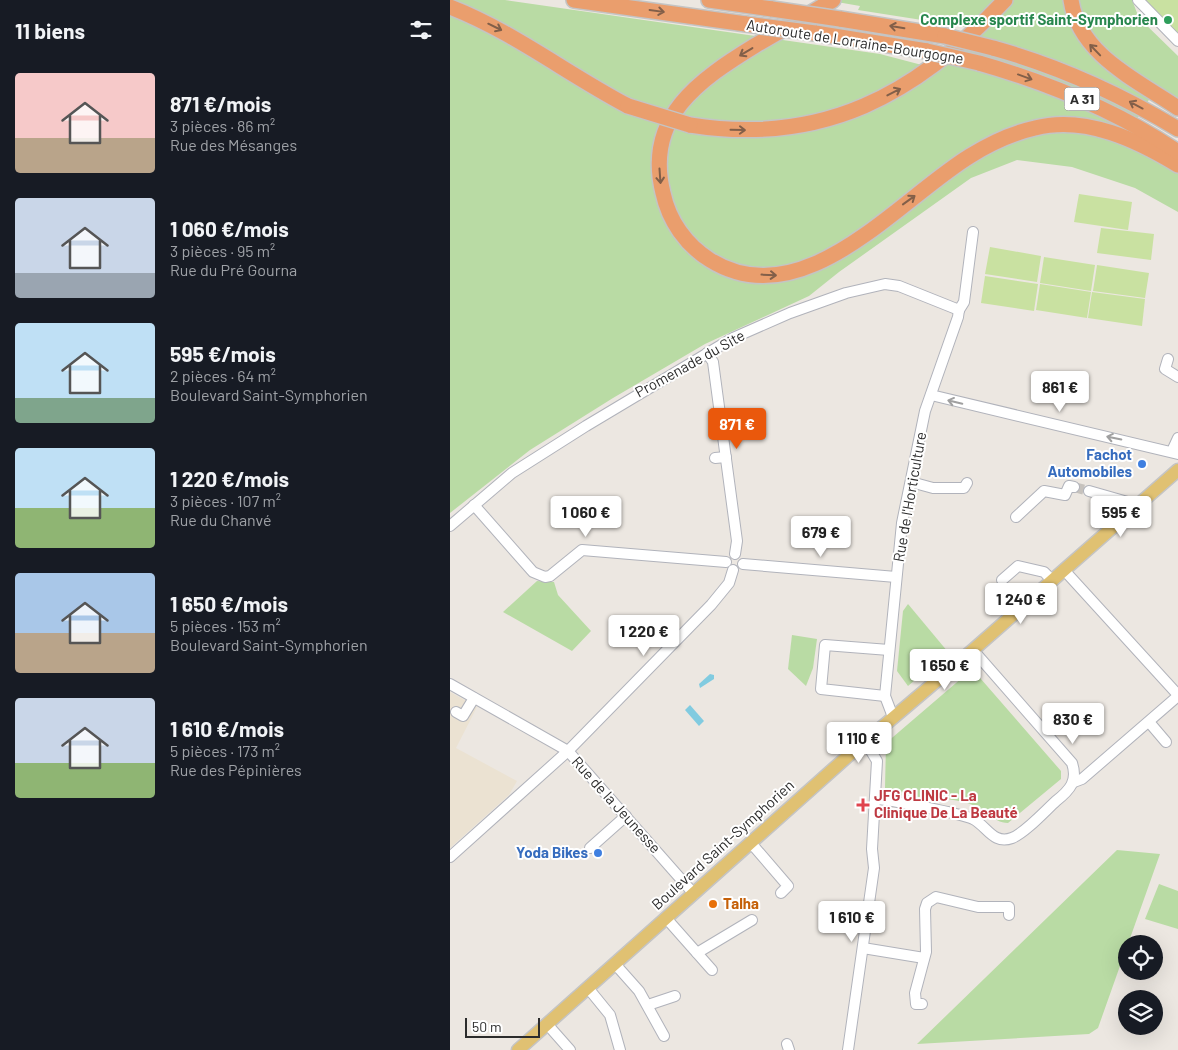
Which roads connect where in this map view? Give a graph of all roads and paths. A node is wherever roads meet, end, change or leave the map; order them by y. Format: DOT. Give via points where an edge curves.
graph roads {
  1 [pos="574,0"];
  2 [pos="709,0"];
  3 [pos="833,0"];
  4 [pos="1005,0"];
  5 [pos="1072,0"];
  6 [pos="1138,0"];
  7 [pos="450,7"];
  8 [pos="1178,41"];
  9 [pos="1178,108"];
  10 [pos="1178,129"];
  11 [pos="1178,152"];
  12 [pos="1178,165"];
  13 [pos="973,232"];
  14 [pos="959,310"];
  15 [pos="707,352"];
  16 [pos="1168,359"];
  17 [pos="1178,377"];
  18 [pos="931,395"];
  19 [pos="1178,438"];
  20 [pos="1175,452"];
  21 [pos="1178,470"];
  22 [pos="910,482"];
  23 [pos="967,482"];
  24 [pos="1074,488"];
  25 [pos="1089,491"];
  26 [pos="1138,504"];
  27 [pos="474,506"];
  28 [pos="1016,517"];
  29 [pos="450,526"];
  30 [pos="735,554"];
  31 [pos="726,562"];
  32 [pos="742,564"];
  33 [pos="733,570"];
  34 [pos="1064,570"];
  35 [pos="896,577"];
  36 [pos="1002,580"];
  37 [pos="1052,580"];
  38 [pos="889,650"];
  39 [pos="973,650"];
  40 [pos="450,684"];
  41 [pos="1178,695"];
  42 [pos="885,696"];
  43 [pos="474,698"];
  44 [pos="456,712"];
  45 [pos="893,717"];
  46 [pos="1149,722"];
  47 [pos="865,741"];
  48 [pos="1166,742"];
  49 [pos="568,751"];
  50 [pos="1074,782"];
  51 [pos="875,799"];
  52 [pos="626,816"];
  53 [pos="751,843"];
  54 [pos="590,848"];
  55 [pos="450,857"];
  56 [pos="781,893"];
  57 [pos="694,894"];
  58 [pos="1008,915"];
  59 [pos="666,918"];
  60 [pos="752,920"];
  61 [pos="864,948"];
  62 [pos="697,953"];
  63 [pos="924,958"];
  64 [pos="615,964"];
  65 [pos="712,970"];
  66 [pos="588,988"];
  67 [pos="675,996"];
  68 [pos="922,1004"];
  69 [pos="648,1005"];
  70 [pos="548,1024"];
  71 [pos="664,1036"];
  72 [pos="518,1050"];
  73 [pos="570,1050"];
  74 [pos="620,1050"];
  75 [pos="848,1050"];
  1 -- 11 [label="highway, Autoroute de Lorraine-Bourgogne / A 31, one-way, bridge" via="928,51 979,63 1053,86 1147,131"];
  10 -- 2 [label="highway, Autoroute de Lorraine-Bourgogne / A 31, one-way, bridge" via="1073,75 993,48 945,36"];
  3 -- 12 [label="highway, one-way" via="701,81 676,108 669,121 659,158 660,182 666,205 675,225 691,245 711,261 742,273 779,275 808,268 837,254 970,156 1037,127 1084,127 1114,134 1142,144"];
  7 -- 4 [label="highway, one-way, bridge" via="502,30 591,87 628,106 690,125 767,130 827,119 900,89 930,69 983,24"];
  9 -- 5 [label="highway, one-way" via="1103,58 1088,42 1078,23"];
  6 -- 8 [label="street"];
  13 -- 14 [label="street, Rue de l'Horticulture" via="964,302"];
  14 -- 15 [label="street, Promenade du Site" via="899,286 885,284 790,313"];
  14 -- 18 [label="street, Rue de l'Horticulture"];
  15 -- 27 [label="street, Promenade du Site" via="512,473"];
  15 -- 30 [label="street" via="712,362 720,458 737,541"];
  16 -- 17 [label="street" via="1165,369"];
  20 -- 18 [label="street, one-way"];
  18 -- 22 [label="street, Rue de l'Horticulture"];
  19 -- 20 [label="street"];
  21 -- 26 [label="main road, Boulevard Saint-Symphorien"];
  22 -- 23 [label="street" via="941,489 964,488"];
  22 -- 35 [label="street, Rue de l'Horticulture"];
  24 -- 28 [label="street" via="1069,486 1065,495 1044,491"];
  25 -- 26 [label="street"];
  26 -- 34 [label="main road, Boulevard Saint-Symphorien"];
  27 -- 29 [label="street, Promenade du Site"];
  27 -- 31 [label="street" via="533,572 545,577 582,550"];
  30 -- 31 [label="street"];
  30 -- 32 [label="street" via="741,557"];
  31 -- 33 [label="street"];
  32 -- 33 [label="street" via="738,570"];
  32 -- 35 [label="street"];
  33 -- 49 [label="street" via="729,583 712,605"];
  34 -- 37 [label="main road, Boulevard Saint-Symphorien"];
  34 -- 41 [label="street"];
  35 -- 38 [label="street, Rue de l'Horticulture"];
  36 -- 37 [label="street" via="1018,566 1044,572"];
  37 -- 39 [label="main road, Boulevard Saint-Symphorien"];
  38 -- 42 [label="street, Rue de l'Horticulture"];
  38 -- 42 [label="street" via="826,645 821,689"];
  39 -- 45 [label="main road, Boulevard Saint-Symphorien"];
  39 -- 50 [label="street" via="1072,763 1076,773"];
  40 -- 43 [label="street, Rue de la Jeunesse"];
  41 -- 46 [label="street"];
  42 -- 45 [label="street, Rue de l'Horticulture"];
  43 -- 44 [label="street" via="463,716"];
  43 -- 49 [label="street, Rue de la Jeunesse"];
  45 -- 47 [label="main road, Boulevard Saint-Symphorien"];
  46 -- 48 [label="street"];
  46 -- 50 [label="street" via="1082,780"];
  47 -- 51 [label="street" via="877,761"];
  47 -- 53 [label="main road, Boulevard Saint-Symphorien"];
  49 -- 52 [label="street, Rue de la Jeunesse"];
  49 -- 55 [label="street"];
  50 -- 51 [label="street" via="1067,792 1018,834 1005,840 992,836 970,818"];
  51 -- 61 [label="street" via="874,868"];
  52 -- 54 [label="street"];
  52 -- 57 [label="street, Rue de la Jeunesse"];
  53 -- 56 [label="street" via="788,886"];
  53 -- 57 [label="main road, Boulevard Saint-Symphorien"];
  57 -- 59 [label="main road, Boulevard Saint-Symphorien"];
  58 -- 63 [label="street" via="1009,907 978,907 941,898 931,899 925,909"];
  59 -- 62 [label="street"];
  59 -- 64 [label="main road, Boulevard Saint-Symphorien"];
  60 -- 62 [label="street"];
  61 -- 63 [label="street"];
  61 -- 75 [label="street"];
  62 -- 65 [label="street"];
  63 -- 68 [label="street" via="915,993 916,1004"];
  64 -- 66 [label="main road, Boulevard Saint-Symphorien"];
  64 -- 69 [label="street"];
  66 -- 70 [label="main road, Boulevard Saint-Symphorien"];
  66 -- 74 [label="street" via="610,1015"];
  67 -- 69 [label="street"];
  69 -- 71 [label="street"];
  70 -- 72 [label="main road, Boulevard Saint-Symphorien"];
  70 -- 73 [label="street"];
}
